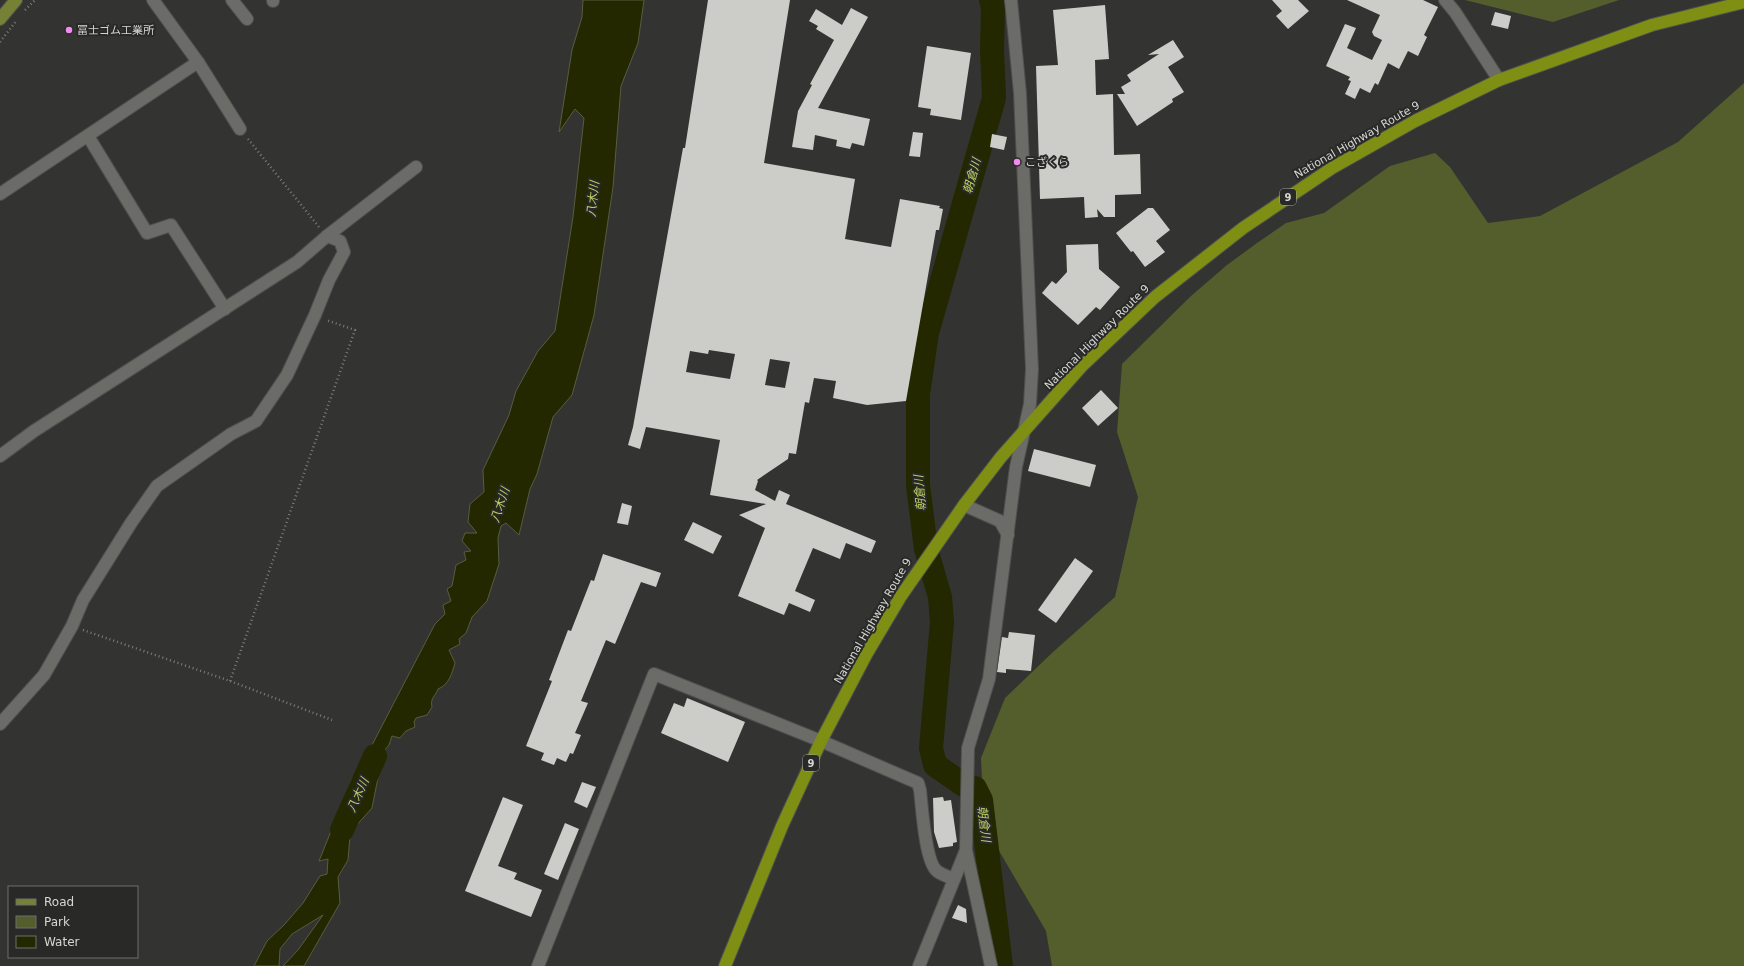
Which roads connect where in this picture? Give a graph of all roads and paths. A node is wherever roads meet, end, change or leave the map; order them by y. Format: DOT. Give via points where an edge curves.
graph roads {
  1 [pos="16,0"];
  2 [pos="35,0"];
  3 [pos="232,0"];
  4 [pos="1010,0"];
  5 [pos="1445,0"];
  6 [pos="157,1"];
  7 [pos="1744,2"];
  8 [pos="24,11"];
  9 [pos="20,17"];
  10 [pos="0,19"];
  11 [pos="247,19"];
  12 [pos="0,42"];
  13 [pos="198,62"];
  14 [pos="1499,80"];
  15 [pos="240,129"];
  16 [pos="88,136"];
  17 [pos="416,167"];
  18 [pos="0,194"];
  19 [pos="327,236"];
  20 [pos="225,309"];
  21 [pos="315,315"];
  22 [pos="1024,430"];
  23 [pos="0,456"];
  24 [pos="964,505"];
  25 [pos="1008,535"];
  26 [pos="72,626"];
  27 [pos="230,681"];
  28 [pos="332,720"];
  29 [pos="0,724"];
  30 [pos="821,741"];
  31 [pos="966,850"];
  32 [pos="954,879"];
  33 [pos="538,966"];
  34 [pos="725,966"];
  35 [pos="919,966"];
  36 [pos="991,966"];
  1 -- 10 [label="main road"];
  2 -- 8 [label="path"];
  3 -- 11 [label="street"];
  4 -- 22 [label="street" via="1020,93 1032,369 1030,404"];
  5 -- 14 [label="street"];
  6 -- 13 [label="street"];
  7 -- 14 [label="highway, National Highway Route 9 / 9" via="1652,25"];
  9 -- 12 [label="path"];
  13 -- 15 [label="street"];
  13 -- 16 [label="street"];
  14 -- 22 [label="highway, National Highway Route 9 / 9" via="1375,143 1286,197 1243,228 1150,302 1081,368"];
  15 -- 19 [label="path"];
  16 -- 18 [label="street"];
  16 -- 20 [label="street" via="146,234 171,225"];
  17 -- 19 [label="street"];
  19 -- 20 [label="street" via="297,262"];
  19 -- 21 [label="street" via="340,241 344,252"];
  20 -- 23 [label="street" via="34,431"];
  21 -- 26 [label="street" via="287,375 256,421 230,434 157,486 83,600"];
  21 -- 27 [label="path" via="355,330"];
  22 -- 24 [label="highway, National Highway Route 9 / 9"];
  22 -- 25 [label="street" via="1016,468"];
  24 -- 25 [label="street" via="1000,521"];
  24 -- 30 [label="highway, National Highway Route 9 / 9" via="917,569 866,656"];
  25 -- 31 [label="street" via="989,679 968,748"];
  26 -- 27 [label="path"];
  26 -- 29 [label="street" via="44,675"];
  27 -- 28 [label="path"];
  30 -- 32 [label="street" via="918,783 924,835 933,866"];
  30 -- 33 [label="street" via="654,674"];
  30 -- 34 [label="highway, National Highway Route 9 / 9" via="782,826"];
  31 -- 32 [label="street"];
  31 -- 36 [label="street"];
  32 -- 35 [label="street"];
}
